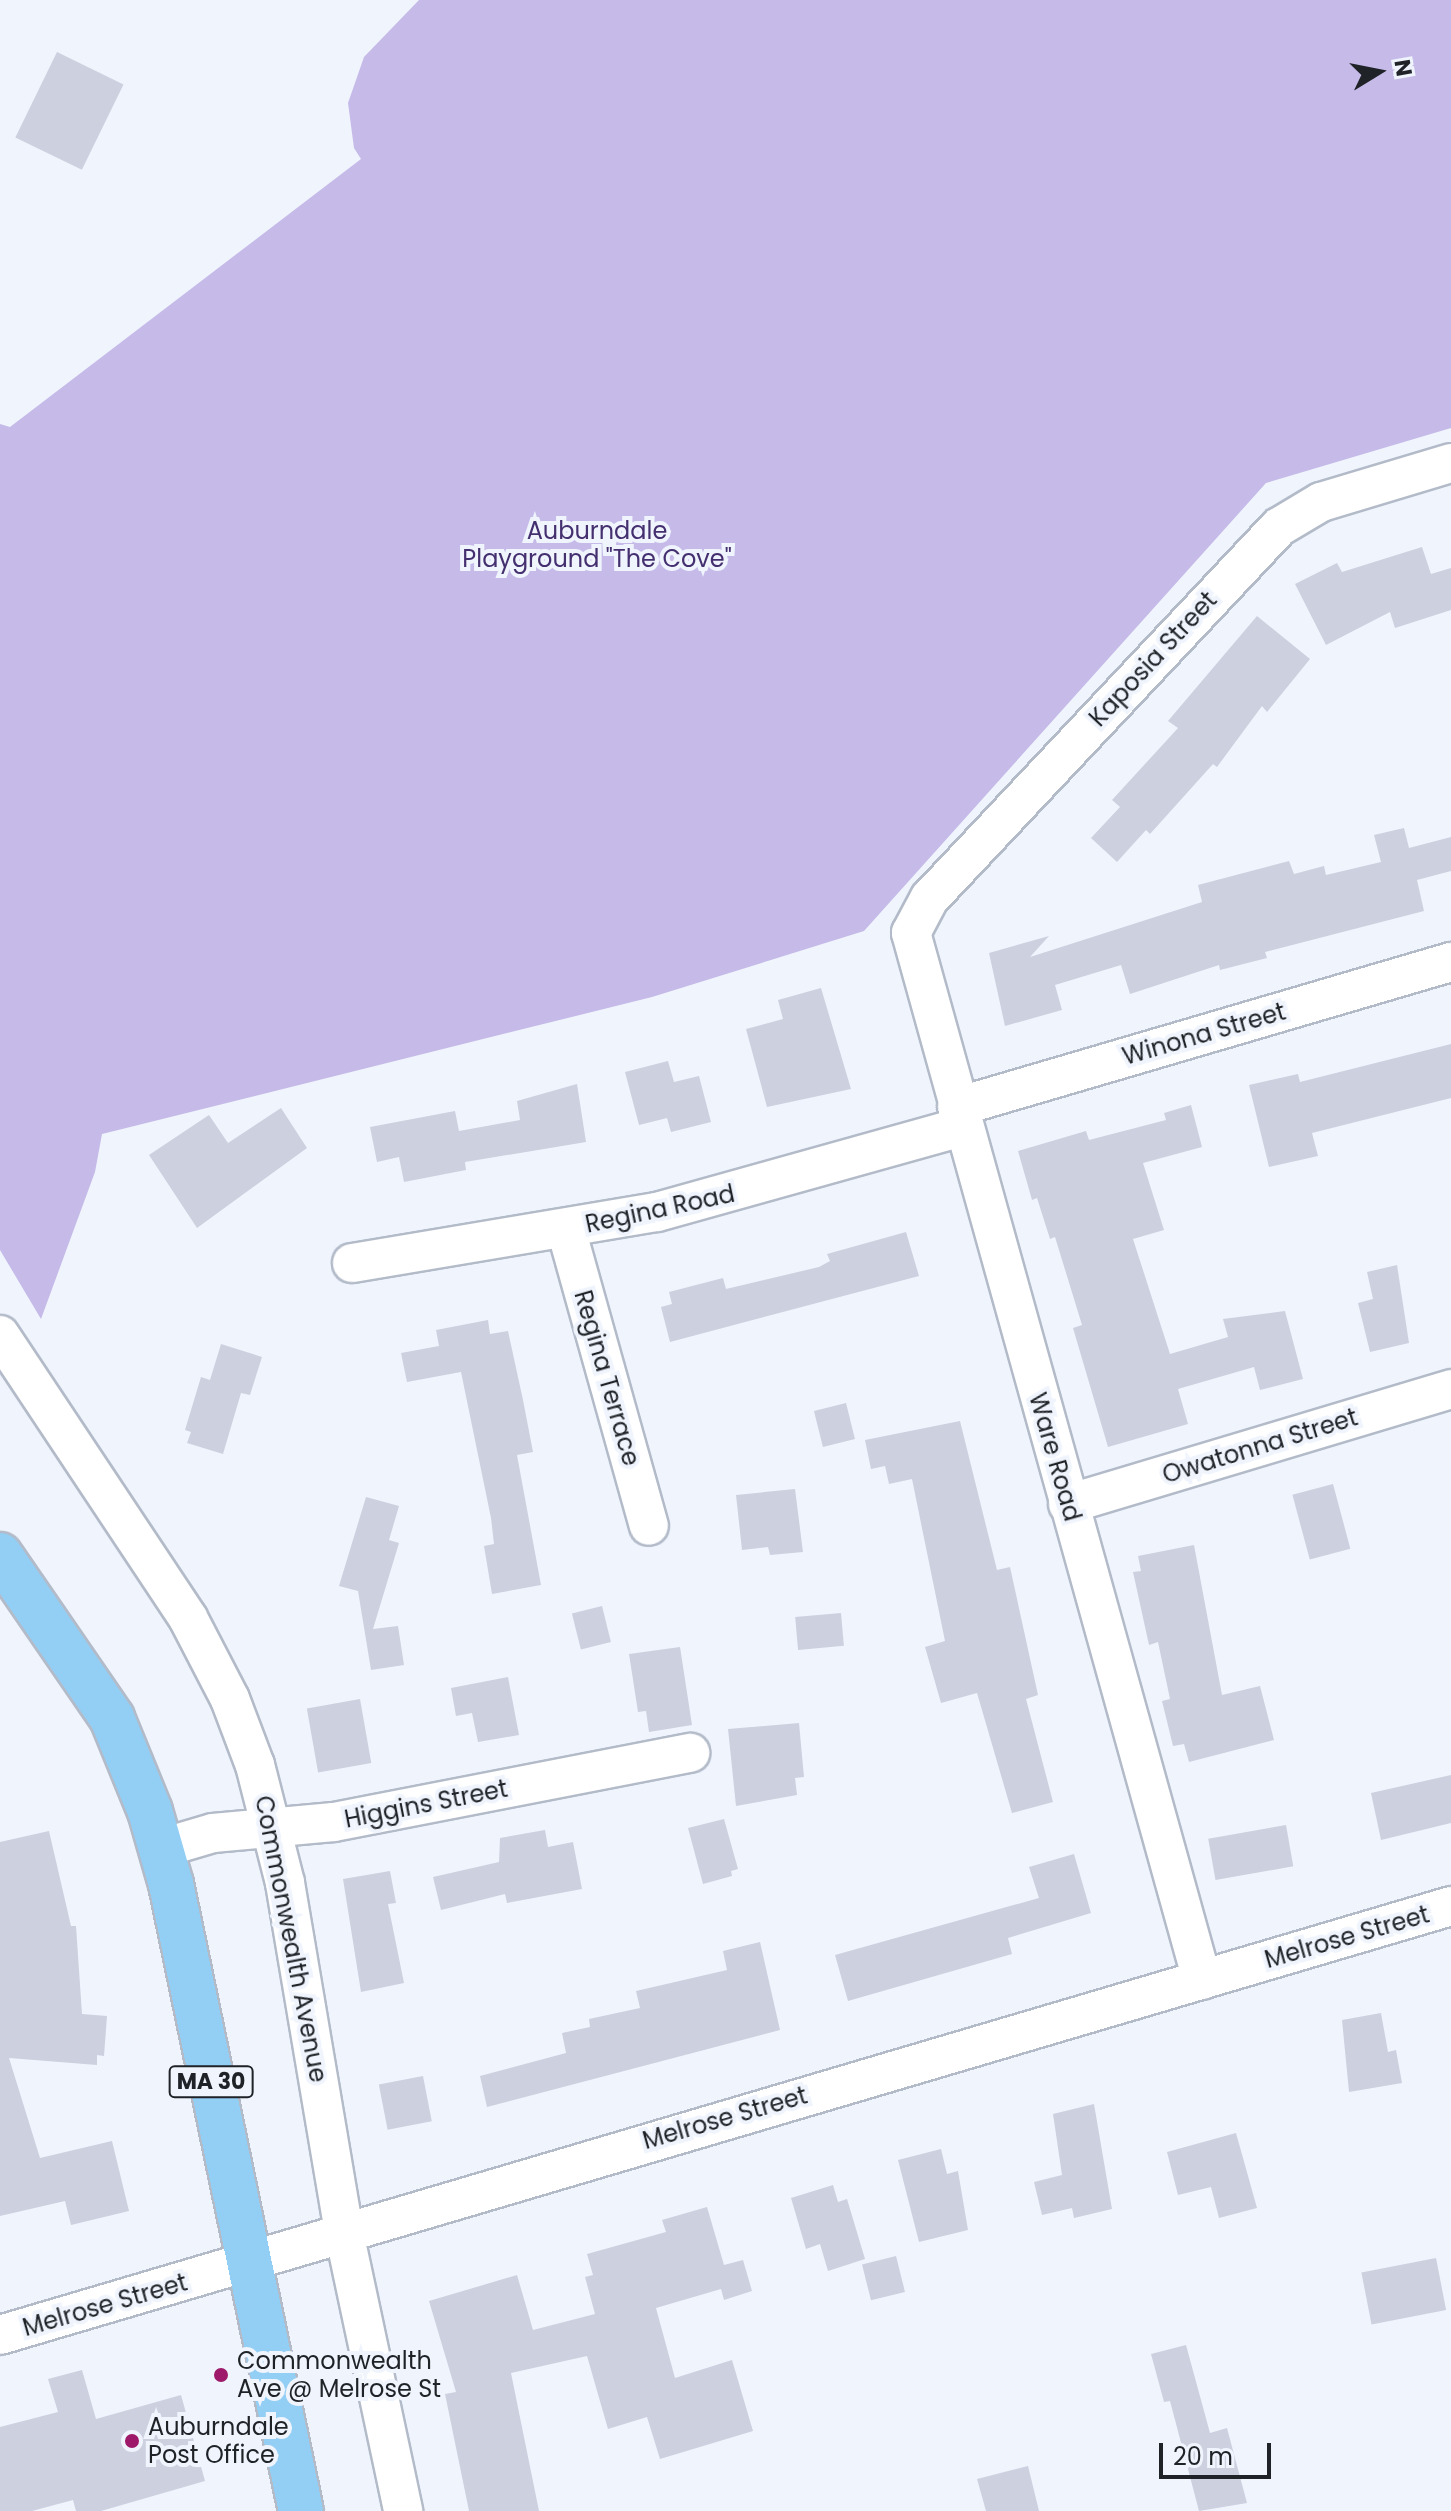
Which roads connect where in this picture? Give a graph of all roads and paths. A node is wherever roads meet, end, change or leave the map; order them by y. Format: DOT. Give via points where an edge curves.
graph roads {
  1 [pos="1451,463"];
  2 [pos="911,933"];
  3 [pos="1451,962"];
  4 [pos="959,1117"];
  5 [pos="566,1229"];
  6 [pos="352,1263"];
  7 [pos="0,1335"];
  8 [pos="1451,1389"];
  9 [pos="1068,1504"];
  10 [pos="649,1526"];
  11 [pos="0,1555"];
  12 [pos="690,1753"];
  13 [pos="272,1826"];
  14 [pos="162,1848"];
  15 [pos="1451,1906"];
  16 [pos="1202,1980"];
  17 [pos="345,2237"];
  18 [pos="249,2264"];
  19 [pos="0,2335"];
  20 [pos="301,2511"];
  21 [pos="403,2511"];
  1 -- 2 [label="street, Kaposia Street" via="1321,502 1279,527 930,898"];
  2 -- 4 [label="street, Ware Road"];
  3 -- 4 [label="street, Winona Street"];
  4 -- 5 [label="street, Regina Road" via="737,1192"];
  4 -- 9 [label="street, Ware Road"];
  5 -- 6 [label="street, Regina Road"];
  5 -- 10 [label="street, Regina Terrace"];
  7 -- 13 [label="street, Commonwealth Avenue" via="203,1644 242,1730"];
  8 -- 9 [label="street, Owatonna Street"];
  9 -- 16 [label="street, Ware Road"];
  11 -- 14 [label="main road, MA 30" via="112,1718"];
  12 -- 13 [label="street, Higgins Street" via="334,1822"];
  13 -- 14 [label="street, Higgins Street" via="213,1833"];
  13 -- 17 [label="street, Commonwealth Avenue"];
  14 -- 18 [label="main road, MA 30"];
  15 -- 16 [label="street, Melrose Street"];
  16 -- 17 [label="street, Melrose Street" via="524,2176"];
  17 -- 18 [label="street, Melrose Street"];
  17 -- 21 [label="street, Commonwealth Avenue"];
  18 -- 19 [label="street, Melrose Street"];
  18 -- 20 [label="main road, MA 30"];
}
